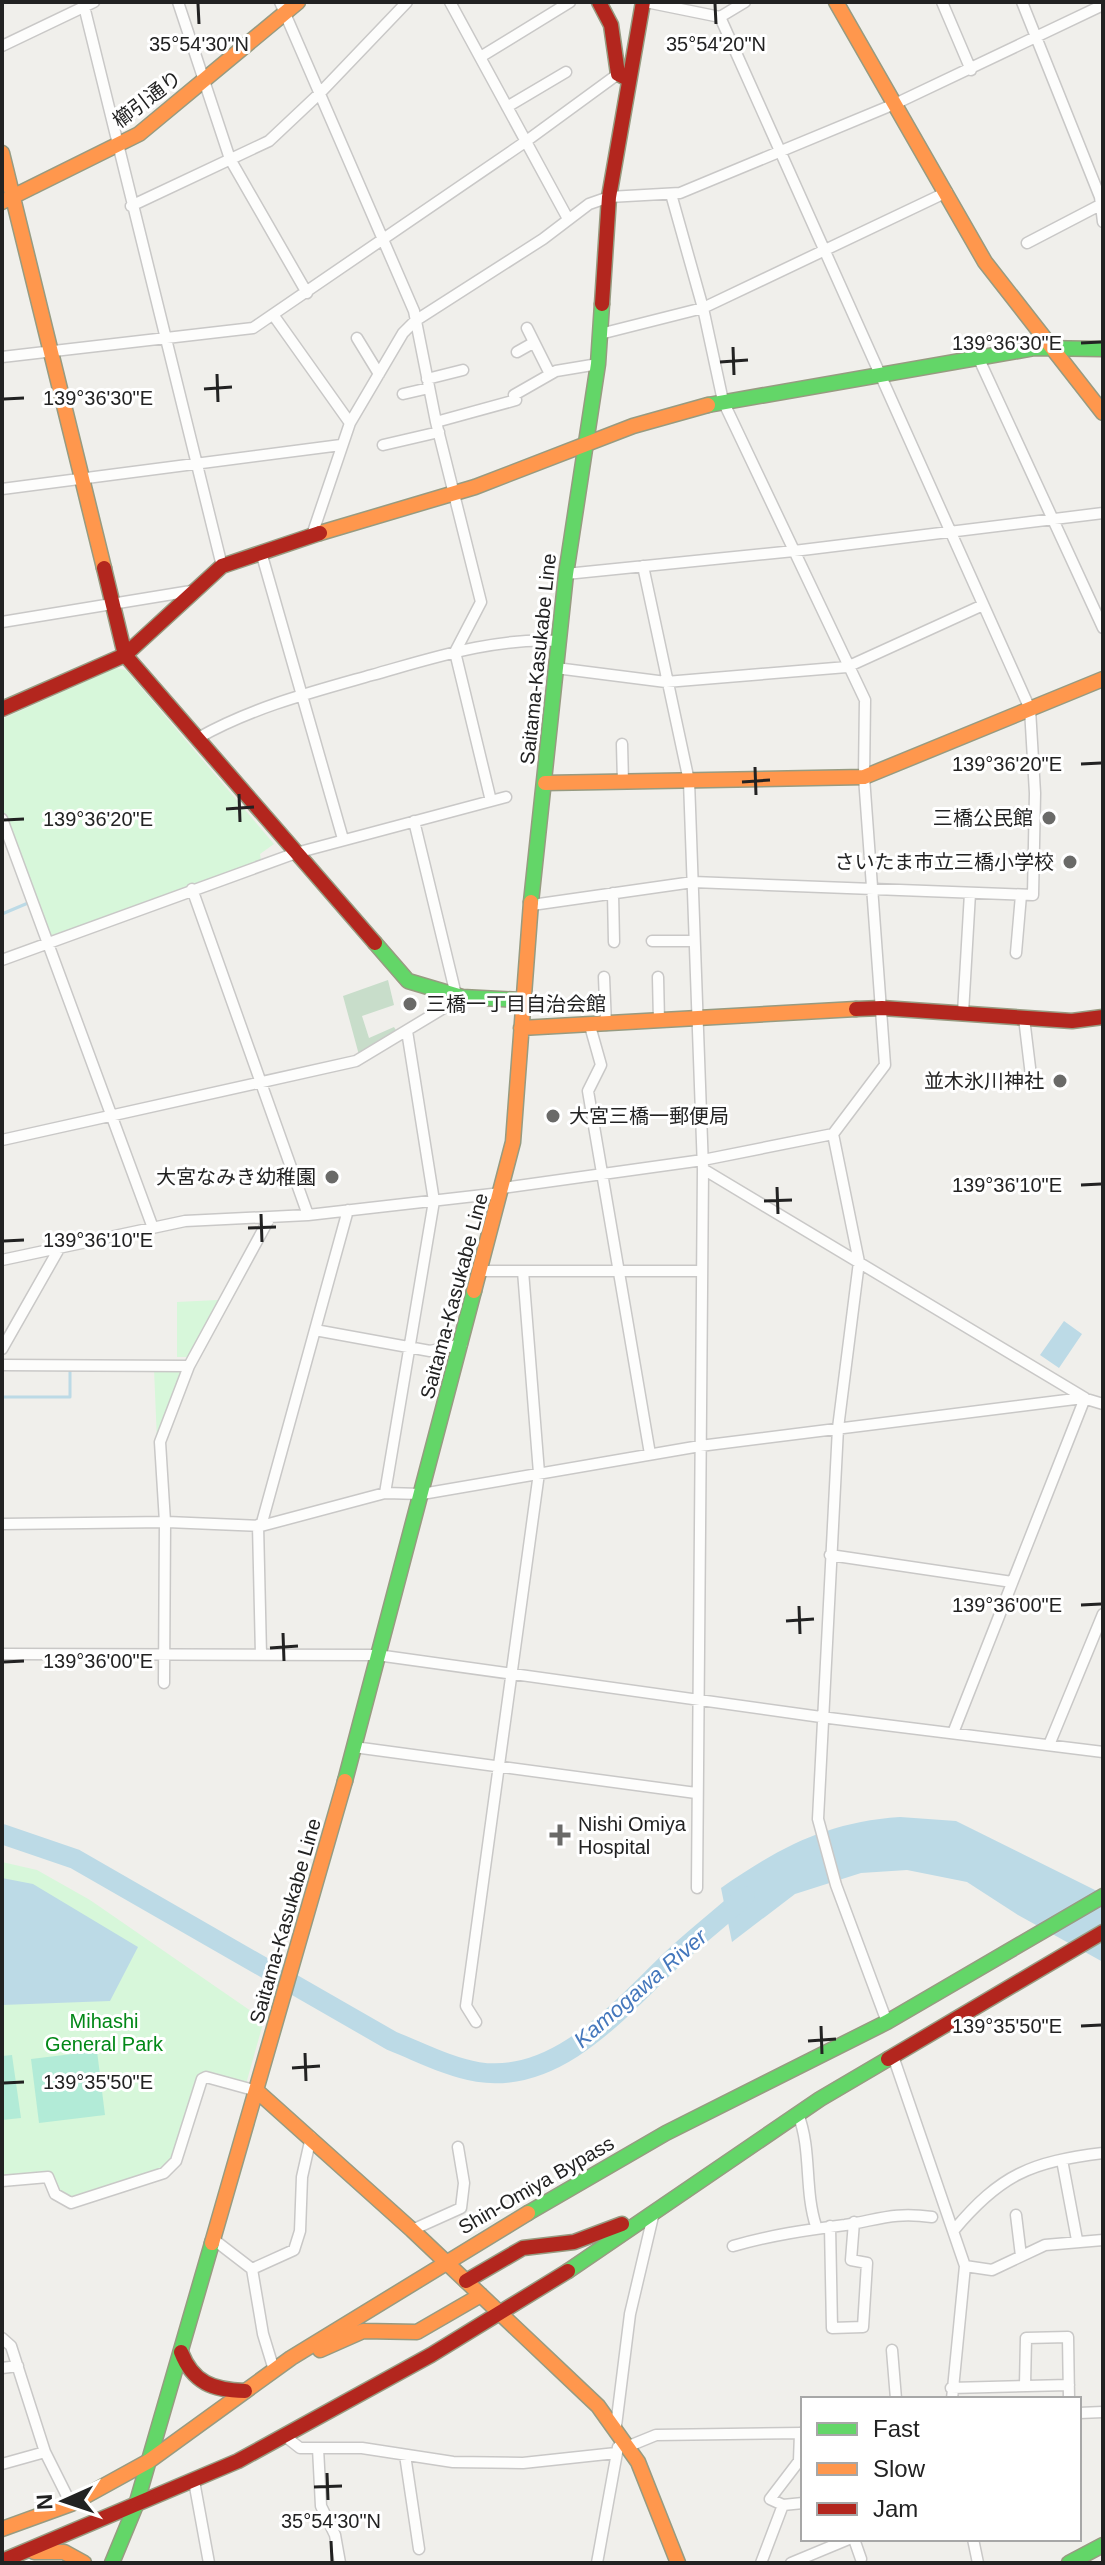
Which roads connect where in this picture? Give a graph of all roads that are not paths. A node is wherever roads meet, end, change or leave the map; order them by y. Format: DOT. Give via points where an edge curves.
graph roads {
  1 [pos="94,2"];
  2 [pos="178,2"];
  3 [pos="298,2"];
  4 [pos="407,2"];
  5 [pos="450,2"];
  6 [pos="570,2"];
  7 [pos="599,2"];
  8 [pos="644,2"];
  9 [pos="745,2"];
  10 [pos="836,2"];
  11 [pos="942,2"];
  12 [pos="1022,2"];
  13 [pos="1103,5"];
  14 [pos="84,6"];
  15 [pos="283,8"];
  16 [pos="720,17"];
  17 [pos="1037,37"];
  18 [pos="2,46"];
  19 [pos="482,56"];
  20 [pos="971,70"];
  21 [pos="566,72"];
  22 [pos="623,76"];
  23 [pos="204,81"];
  24 [pos="320,93"];
  25 [pos="897,103"];
  26 [pos="507,107"];
  27 [pos="525,142"];
  28 [pos="118,145"];
  29 [pos="779,152"];
  30 [pos="2,153"];
  31 [pos="230,159"];
  32 [pos="947,192"];
  33 [pos="671,194"];
  34 [pos="609,197"];
  35 [pos="8,199"];
  36 [pos="1101,199"];
  37 [pos="131,206"];
  38 [pos="567,217"];
  39 [pos="1103,222"];
  40 [pos="384,238"];
  41 [pos="1027,243"];
  42 [pos="823,250"];
  43 [pos="307,293"];
  44 [pos="703,308"];
  45 [pos="274,316"];
  46 [pos="415,321"];
  47 [pos="527,328"];
  48 [pos="600,334"];
  49 [pos="165,338"];
  50 [pos="357,338"];
  51 [pos="533,343"];
  52 [pos="1052,349"];
  53 [pos="1103,349"];
  54 [pos="52,351"];
  55 [pos="517,352"];
  56 [pos="2,357"];
  57 [pos="978,357"];
  58 [pos="598,364"];
  59 [pos="463,370"];
  60 [pos="879,373"];
  61 [pos="379,374"];
  62 [pos="550,374"];
  63 [pos="428,384"];
  64 [pos="403,394"];
  65 [pos="723,401"];
  66 [pos="1103,413"];
  67 [pos="350,423"];
  68 [pos="438,427"];
  69 [pos="586,444"];
  70 [pos="341,445"];
  71 [pos="383,445"];
  72 [pos="195,463"];
  73 [pos="84,479"];
  74 [pos="2,489"];
  75 [pos="454,493"];
  76 [pos="1103,513"];
  77 [pos="1052,520"];
  78 [pos="951,530"];
  79 [pos="312,535"];
  80 [pos="794,551"];
  81 [pos="261,552"];
  82 [pos="222,566"];
  83 [pos="643,566"];
  84 [pos="566,574"];
  85 [pos="191,591"];
  86 [pos="114,603"];
  87 [pos="983,605"];
  88 [pos="2,622"];
  89 [pos="1103,628"];
  90 [pos="559,641"];
  91 [pos="455,652"];
  92 [pos="125,655"];
  93 [pos="847,667"];
  94 [pos="556,668"];
  95 [pos="1103,679"];
  96 [pos="666,682"];
  97 [pos="300,695"];
  98 [pos="2,709"];
  99 [pos="1030,709"];
  100 [pos="198,738"];
  101 [pos="622,744"];
  102 [pos="864,777"];
  103 [pos="689,781"];
  104 [pos="623,782"];
  105 [pos="545,783"];
  106 [pos="506,797"];
  107 [pos="491,801"];
  108 [pos="2,819"];
  109 [pos="414,821"];
  110 [pos="343,839"];
  111 [pos="14,852"];
  112 [pos="296,853"];
  113 [pos="2,854"];
  114 [pos="693,882"];
  115 [pos="192,889"];
  116 [pos="872,889"];
  117 [pos="613,893"];
  118 [pos="970,893"];
  119 [pos="1021,895"];
  120 [pos="532,905"];
  121 [pos="652,941"];
  122 [pos="694,941"];
  123 [pos="614,942"];
  124 [pos="47,943"];
  125 [pos="1016,953"];
  126 [pos="2,960"];
  127 [pos="604,977"];
  128 [pos="658,977"];
  129 [pos="459,996"];
  130 [pos="522,1000"];
  131 [pos="882,1008"];
  132 [pos="963,1013"];
  133 [pos="1103,1017"];
  134 [pos="697,1018"];
  135 [pos="1024,1018"];
  136 [pos="659,1021"];
  137 [pos="598,1025"];
  138 [pos="521,1028"];
  139 [pos="407,1031"];
  140 [pos="260,1083"];
  141 [pos="1032,1084"];
  142 [pos="110,1116"];
  143 [pos="833,1134"];
  144 [pos="2,1140"];
  145 [pos="703,1165"];
  146 [pos="603,1174"];
  147 [pos="502,1190"];
  148 [pos="434,1201"];
  149 [pos="348,1210"];
  150 [pos="308,1215"];
  151 [pos="269,1219"];
  152 [pos="153,1228"];
  153 [pos="60,1247"];
  154 [pos="2,1260"];
  155 [pos="859,1262"];
  156 [pos="481,1271"];
  157 [pos="523,1271"];
  158 [pos="620,1271"];
  159 [pos="702,1271"];
  160 [pos="315,1330"];
  161 [pos="462,1344"];
  162 [pos="410,1348"];
  163 [pos="2,1349"];
  164 [pos="2,1365"];
  165 [pos="189,1366"];
  166 [pos="1085,1398"];
  167 [pos="1103,1404"];
  168 [pos="838,1428"];
  169 [pos="700,1446"];
  170 [pos="650,1454"];
  171 [pos="539,1473"];
  172 [pos="385,1493"];
  173 [pos="422,1494"];
  174 [pos="165,1522"];
  175 [pos="2,1524"];
  176 [pos="259,1526"];
  177 [pos="830,1555"];
  178 [pos="1012,1582"];
  179 [pos="1103,1614"];
  180 [pos="2,1654"];
  181 [pos="165,1655"];
  182 [pos="261,1655"];
  183 [pos="377,1655"];
  184 [pos="512,1674"];
  185 [pos="164,1683"];
  186 [pos="698,1701"];
  187 [pos="821,1717"];
  188 [pos="953,1733"];
  189 [pos="1049,1745"];
  190 [pos="354,1747"];
  191 [pos="1103,1752"];
  192 [pos="499,1766"];
  193 [pos="696,1793"];
  194 [pos="697,1888"];
  195 [pos="1103,1896"];
  196 [pos="1103,1932"];
  197 [pos="476,2022"];
  198 [pos="887,2022"];
  199 [pos="893,2056"];
  200 [pos="257,2091"];
  201 [pos="798,2114"];
  202 [pos="311,2137"];
  203 [pos="458,2147"];
  204 [pos="1103,2153"];
  205 [pos="1062,2160"];
  206 [pos="2,2181"];
  207 [pos="654,2211"];
  208 [pos="1016,2215"];
  209 [pos="932,2217"];
  210 [pos="854,2222"];
  211 [pos="816,2226"];
  212 [pos="830,2226"];
  213 [pos="412,2230"];
  214 [pos="954,2230"];
  215 [pos="213,2239"];
  216 [pos="1077,2240"];
  217 [pos="1103,2240"];
  218 [pos="733,2246"];
  219 [pos="1021,2256"];
  220 [pos="445,2261"];
  221 [pos="965,2266"];
  222 [pos="252,2269"];
  223 [pos="466,2281"];
  224 [pos="481,2295"];
  225 [pos="501,2314"];
  226 [pos="2,2338"];
  227 [pos="181,2350"];
  228 [pos="892,2350"];
  229 [pos="18,2366"];
  230 [pos="2,2368"];
  231 [pos="274,2370"];
  232 [pos="1025,2385"];
  233 [pos="1069,2385"];
  234 [pos="245,2391"];
  235 [pos="951,2393"];
  236 [pos="896,2397"];
  237 [pos="1069,2397"];
  238 [pos="1103,2412"];
  239 [pos="1081,2413"];
  240 [pos="801,2433"];
  241 [pos="286,2437"];
  242 [pos="621,2440"];
  243 [pos="801,2442"];
  244 [pos="318,2448"];
  245 [pos="45,2452"];
  246 [pos="405,2455"];
  247 [pos="149,2461"];
  248 [pos="2,2464"];
  249 [pos="194,2481"];
  250 [pos="801,2503"];
  251 [pos="71,2504"];
  252 [pos="136,2505"];
  253 [pos="783,2505"];
  254 [pos="2,2529"];
  255 [pos="846,2541"];
  256 [pos="852,2541"];
  257 [pos="973,2541"];
  258 [pos="1102,2548"];
  259 [pos="419,2549"];
  260 [pos="7,2559"];
  261 [pos="861,2559"];
  262 [pos="84,2563"];
  263 [pos="112,2563"];
  264 [pos="209,2563"];
  265 [pos="340,2563"];
  266 [pos="597,2563"];
  267 [pos="678,2563"];
  268 [pos="761,2563"];
  269 [pos="791,2563"];
  270 [pos="978,2563"];
  271 [pos="1069,2563"];
  1 -- 14 [label="street"];
  2 -- 23 [label="street"];
  3 -- 15 [label="main road, 櫛引通り"];
  4 -- 24 [label="street"];
  5 -- 19 [label="street"];
  6 -- 19 [label="street"];
  7 -- 22 [label="main road" via="611,25"];
  8 -- 16 [label="street"];
  8 -- 22 [label="main road, Saitama-Kasukabe Line"];
  9 -- 16 [label="street"];
  10 -- 25 [label="main road"];
  11 -- 20 [label="street"];
  12 -- 17 [label="street"];
  13 -- 17 [label="street"];
  14 -- 18 [label="street"];
  14 -- 28 [label="street"];
  15 -- 23 [label="main road, 櫛引通り"];
  15 -- 24 [label="street"];
  16 -- 29 [label="street"];
  17 -- 20 [label="street"];
  17 -- 36 [label="street"];
  19 -- 26 [label="street"];
  20 -- 25 [label="street"];
  21 -- 26 [label="street"];
  22 -- 27 [label="street"];
  22 -- 34 [label="main road, Saitama-Kasukabe Line"];
  23 -- 28 [label="main road, 櫛引通り"];
  23 -- 31 [label="street"];
  24 -- 31 [label="street" via="269,141"];
  24 -- 40 [label="street"];
  25 -- 29 [label="street"];
  25 -- 32 [label="main road"];
  26 -- 27 [label="street"];
  27 -- 38 [label="street"];
  27 -- 40 [label="street"];
  28 -- 35 [label="main road, 櫛引通り"];
  28 -- 37 [label="street"];
  29 -- 33 [label="street"];
  29 -- 42 [label="street"];
  30 -- 35 [label="main road"];
  31 -- 37 [label="street"];
  31 -- 43 [label="street"];
  32 -- 42 [label="street"];
  32 -- 52 [label="main road" via="985,262"];
  33 -- 34 [label="street"];
  33 -- 44 [label="street"];
  34 -- 38 [label="street"];
  34 -- 48 [label="main road, Saitama-Kasukabe Line"];
  35 -- 54 [label="main road"];
  36 -- 39 [label="street"];
  36 -- 41 [label="street"];
  37 -- 49 [label="street"];
  38 -- 46 [label="street" via="543,239"];
  40 -- 43 [label="street"];
  40 -- 46 [label="street"];
  42 -- 44 [label="street"];
  42 -- 60 [label="street"];
  43 -- 45 [label="street"];
  44 -- 48 [label="street"];
  44 -- 65 [label="street"];
  45 -- 49 [label="street" via="253,328"];
  45 -- 67 [label="street"];
  46 -- 61 [label="street"];
  46 -- 63 [label="street"];
  47 -- 51 [label="street"];
  48 -- 58 [label="main road, Saitama-Kasukabe Line"];
  49 -- 54 [label="street"];
  49 -- 72 [label="street"];
  50 -- 61 [label="street"];
  51 -- 55 [label="street"];
  51 -- 62 [label="street"];
  52 -- 53 [label="main road"];
  52 -- 57 [label="main road"];
  52 -- 66 [label="main road"];
  54 -- 56 [label="street"];
  54 -- 73 [label="main road"];
  57 -- 60 [label="main road"];
  57 -- 77 [label="street"];
  58 -- 62 [label="street"];
  58 -- 69 [label="main road, Saitama-Kasukabe Line"];
  59 -- 63 [label="street"];
  60 -- 65 [label="main road"];
  60 -- 78 [label="street"];
  61 -- 67 [label="street"];
  62 -- 68 [label="street" via="514,395 516,400"];
  63 -- 64 [label="street"];
  63 -- 68 [label="street"];
  65 -- 69 [label="main road"];
  65 -- 80 [label="street"];
  67 -- 70 [label="street"];
  68 -- 71 [label="street"];
  68 -- 75 [label="street"];
  69 -- 75 [label="main road"];
  69 -- 84 [label="main road, Saitama-Kasukabe Line"];
  70 -- 72 [label="street"];
  70 -- 79 [label="street"];
  72 -- 73 [label="street"];
  72 -- 82 [label="street"];
  73 -- 74 [label="street"];
  73 -- 86 [label="main road"];
  75 -- 79 [label="main road"];
  75 -- 91 [label="street" via="481,602"];
  76 -- 77 [label="street"];
  77 -- 78 [label="street"];
  77 -- 89 [label="street"];
  78 -- 80 [label="street"];
  78 -- 87 [label="street"];
  79 -- 81 [label="main road"];
  80 -- 83 [label="street"];
  80 -- 93 [label="street"];
  81 -- 82 [label="main road"];
  81 -- 97 [label="street"];
  82 -- 85 [label="main road"];
  83 -- 84 [label="street"];
  83 -- 96 [label="street"];
  84 -- 90 [label="main road, Saitama-Kasukabe Line"];
  85 -- 86 [label="street"];
  85 -- 92 [label="main road"];
  86 -- 88 [label="street"];
  86 -- 92 [label="main road"];
  87 -- 93 [label="street"];
  87 -- 99 [label="street"];
  90 -- 91 [label="street" via="523,639"];
  90 -- 94 [label="main road, Saitama-Kasukabe Line"];
  91 -- 97 [label="street"];
  91 -- 107 [label="street"];
  92 -- 98 [label="main road"];
  92 -- 100 [label="main road"];
  93 -- 96 [label="street"];
  93 -- 102 [label="street" via="865,700"];
  94 -- 96 [label="street"];
  94 -- 105 [label="main road, Saitama-Kasukabe Line"];
  95 -- 99 [label="main road"];
  96 -- 103 [label="street"];
  97 -- 100 [label="street" via="238,715"];
  97 -- 110 [label="street"];
  99 -- 102 [label="main road"];
  99 -- 119 [label="street" via="1033,895"];
  100 -- 112 [label="main road"];
  101 -- 104 [label="street"];
  102 -- 103 [label="main road"];
  102 -- 116 [label="street"];
  103 -- 104 [label="main road"];
  103 -- 114 [label="street"];
  104 -- 105 [label="main road"];
  105 -- 120 [label="main road, Saitama-Kasukabe Line"];
  106 -- 107 [label="street"];
  107 -- 109 [label="street"];
  108 -- 111 [label="street"];
  109 -- 110 [label="street"];
  109 -- 129 [label="street"];
  110 -- 112 [label="street"];
  111 -- 113 [label="street"];
  111 -- 124 [label="street"];
  112 -- 115 [label="street"];
  112 -- 129 [label="main road" via="408,981"];
  114 -- 116 [label="street"];
  114 -- 117 [label="street"];
  114 -- 122 [label="street"];
  115 -- 124 [label="street"];
  115 -- 140 [label="street"];
  116 -- 118 [label="street"];
  116 -- 131 [label="street"];
  117 -- 120 [label="street"];
  117 -- 123 [label="street"];
  118 -- 119 [label="street"];
  118 -- 132 [label="street"];
  119 -- 125 [label="street"];
  120 -- 130 [label="main road, Saitama-Kasukabe Line"];
  121 -- 122 [label="street"];
  122 -- 134 [label="street"];
  124 -- 126 [label="street"];
  124 -- 142 [label="street"];
  127 -- 137 [label="street"];
  128 -- 136 [label="street"];
  129 -- 130 [label="main road"];
  129 -- 139 [label="street"];
  130 -- 138 [label="main road, Saitama-Kasukabe Line"];
  131 -- 132 [label="main road"];
  131 -- 134 [label="main road"];
  131 -- 143 [label="street" via="885,1065"];
  132 -- 135 [label="main road"];
  133 -- 135 [label="main road"];
  134 -- 136 [label="main road"];
  134 -- 145 [label="street"];
  135 -- 141 [label="street"];
  136 -- 137 [label="main road"];
  137 -- 138 [label="main road"];
  137 -- 146 [label="street" via="601,1065 588,1091"];
  138 -- 147 [label="main road, Saitama-Kasukabe Line" via="519,1096"];
  139 -- 140 [label="street" via="356,1061"];
  139 -- 148 [label="street"];
  140 -- 142 [label="street"];
  140 -- 150 [label="street"];
  142 -- 144 [label="street"];
  142 -- 152 [label="street"];
  143 -- 145 [label="street"];
  143 -- 155 [label="street"];
  145 -- 146 [label="street"];
  145 -- 155 [label="street"];
  145 -- 159 [label="street"];
  146 -- 147 [label="street"];
  146 -- 158 [label="street"];
  147 -- 148 [label="street"];
  147 -- 156 [label="main road, Saitama-Kasukabe Line"];
  148 -- 149 [label="street"];
  148 -- 162 [label="street"];
  149 -- 150 [label="street"];
  149 -- 160 [label="street"];
  150 -- 151 [label="street"];
  151 -- 152 [label="street" via="185,1221"];
  151 -- 165 [label="street"];
  152 -- 153 [label="street"];
  153 -- 154 [label="street"];
  153 -- 163 [label="street"];
  155 -- 166 [label="street"];
  155 -- 168 [label="street"];
  156 -- 157 [label="street"];
  156 -- 161 [label="main road, Saitama-Kasukabe Line"];
  157 -- 158 [label="street"];
  157 -- 171 [label="street"];
  158 -- 159 [label="street"];
  158 -- 170 [label="street"];
  159 -- 169 [label="street"];
  160 -- 162 [label="street"];
  160 -- 176 [label="street"];
  161 -- 162 [label="street" via="430,1351"];
  161 -- 173 [label="main road, Saitama-Kasukabe Line"];
  162 -- 172 [label="street"];
  164 -- 165 [label="street"];
  165 -- 174 [label="street" via="160,1442"];
  166 -- 167 [label="street"];
  166 -- 168 [label="street"];
  166 -- 178 [label="street"];
  168 -- 169 [label="street"];
  168 -- 177 [label="street"];
  169 -- 170 [label="street"];
  169 -- 186 [label="street"];
  170 -- 171 [label="street"];
  171 -- 173 [label="street"];
  171 -- 184 [label="street"];
  172 -- 173 [label="street"];
  172 -- 176 [label="street"];
  173 -- 183 [label="main road, Saitama-Kasukabe Line"];
  174 -- 175 [label="street"];
  174 -- 176 [label="street"];
  174 -- 181 [label="street"];
  176 -- 182 [label="street"];
  177 -- 178 [label="street"];
  177 -- 187 [label="street"];
  178 -- 188 [label="street"];
  179 -- 189 [label="street"];
  180 -- 181 [label="street"];
  181 -- 182 [label="street"];
  181 -- 185 [label="street"];
  182 -- 183 [label="street"];
  183 -- 184 [label="street"];
  183 -- 190 [label="main road, Saitama-Kasukabe Line"];
  184 -- 186 [label="street"];
  184 -- 192 [label="street"];
  186 -- 187 [label="street"];
  186 -- 193 [label="street"];
  187 -- 188 [label="street"];
  187 -- 198 [label="street" via="818,1819 836,1885"];
  188 -- 189 [label="street"];
  189 -- 191 [label="street"];
  190 -- 192 [label="street"];
  190 -- 200 [label="main road, Saitama-Kasukabe Line"];
  192 -- 193 [label="street"];
  192 -- 197 [label="street" via="466,2006"];
  193 -- 194 [label="street"];
  195 -- 198 [label="main road, Shin-Omiya Bypass"];
  196 -- 199 [label="main road"];
  198 -- 220 [label="main road, Shin-Omiya Bypass" via="666,2133"];
  199 -- 201 [label="main road"];
  199 -- 214 [label="street"];
  200 -- 202 [label="main road"];
  200 -- 206 [label="street" via="202,2079 176,2161 164,2173 71,2203 55,2194 48,2177"];
  200 -- 215 [label="main road, Saitama-Kasukabe Line"];
  201 -- 207 [label="main road"];
  201 -- 211 [label="street"];
  202 -- 213 [label="main road"];
  202 -- 222 [label="street" via="294,2250"];
  203 -- 213 [label="street" via="464,2183 461,2208"];
  204 -- 205 [label="street"];
  205 -- 214 [label="street" via="1019,2172 984,2195"];
  205 -- 216 [label="street"];
  207 -- 223 [label="main road" via="574,2242 523,2248"];
  207 -- 225 [label="main road"];
  207 -- 242 [label="street" via="630,2314"];
  208 -- 219 [label="street"];
  209 -- 210 [label="street" via="902,2213"];
  210 -- 212 [label="street"];
  210 -- 212 [label="street" via="851,2260 867,2263 863,2327 832,2328"];
  211 -- 212 [label="street"];
  211 -- 218 [label="street"];
  213 -- 220 [label="main road"];
  214 -- 221 [label="street"];
  215 -- 222 [label="street"];
  215 -- 227 [label="main road, Saitama-Kasukabe Line"];
  216 -- 217 [label="street"];
  216 -- 219 [label="street"];
  219 -- 221 [label="street" via="992,2270"];
  220 -- 223 [label="main road"];
  220 -- 231 [label="main road, Shin-Omiya Bypass"];
  221 -- 235 [label="street"];
  222 -- 231 [label="street"];
  223 -- 224 [label="main road"];
  224 -- 225 [label="main road"];
  224 -- 231 [label="main road" via="417,2332 363,2331"];
  225 -- 241 [label="main road"];
  225 -- 242 [label="main road"];
  226 -- 229 [label="street"];
  227 -- 234 [label="main road" via="186,2368 202,2384"];
  227 -- 247 [label="main road, Saitama-Kasukabe Line"];
  228 -- 236 [label="street"];
  229 -- 230 [label="street"];
  229 -- 245 [label="street"];
  231 -- 234 [label="main road, Shin-Omiya Bypass"];
  232 -- 233 [label="street"];
  232 -- 233 [label="street" via="1026,2338 1068,2337"];
  232 -- 235 [label="street"];
  233 -- 237 [label="street"];
  234 -- 247 [label="main road, Shin-Omiya Bypass"];
  238 -- 239 [label="street"];
  240 -- 242 [label="street"];
  241 -- 244 [label="street" via="300,2448"];
  241 -- 249 [label="main road"];
  242 -- 246 [label="street" via="523,2463"];
  242 -- 266 [label="street"];
  242 -- 267 [label="main road" via="655,2498"];
  243 -- 253 [label="street" via="799,2461 770,2499"];
  244 -- 246 [label="street"];
  244 -- 265 [label="street" via="321,2506 335,2535"];
  245 -- 248 [label="street"];
  245 -- 251 [label="street"];
  246 -- 259 [label="street"];
  247 -- 251 [label="main road, Shin-Omiya Bypass"];
  247 -- 252 [label="main road, Saitama-Kasukabe Line"];
  249 -- 252 [label="main road"];
  249 -- 264 [label="street"];
  250 -- 253 [label="street"];
  251 -- 254 [label="main road, Shin-Omiya Bypass"];
  252 -- 260 [label="main road"];
  252 -- 263 [label="main road, Saitama-Kasukabe Line"];
  253 -- 268 [label="street"];
  255 -- 269 [label="street"];
  256 -- 261 [label="street"];
  257 -- 270 [label="street"];
  258 -- 271 [label="main road"];
  260 -- 262 [label="main road" via="56,2551"];
}
